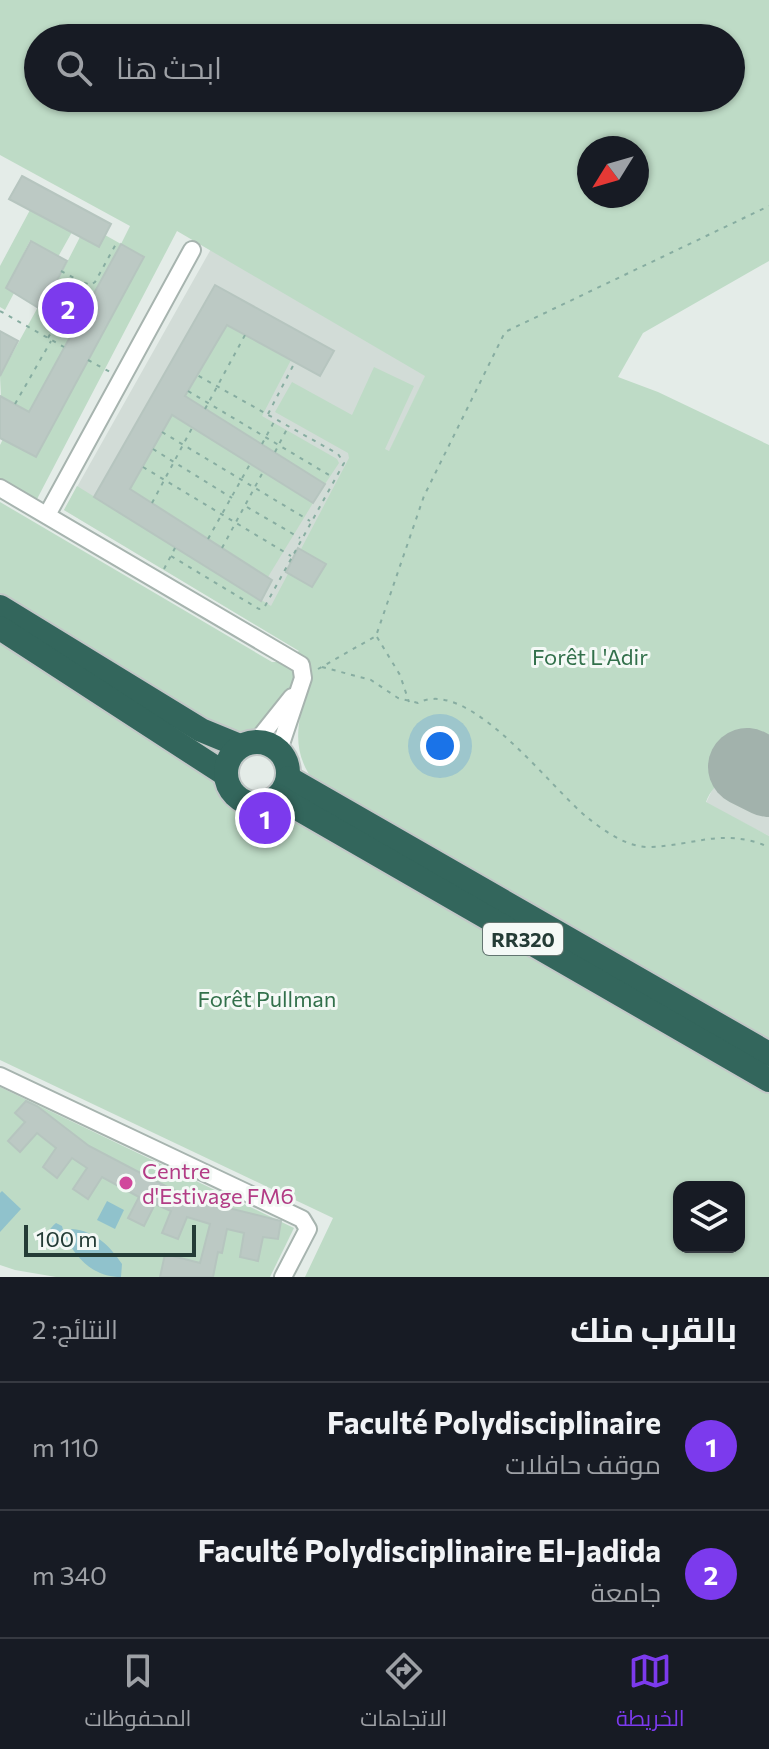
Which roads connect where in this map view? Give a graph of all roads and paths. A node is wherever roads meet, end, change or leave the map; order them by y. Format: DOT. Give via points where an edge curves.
graph roads {
  1 [pos="769,206"];
  2 [pos="117,242"];
  3 [pos="192,250"];
  4 [pos="61,271"];
  5 [pos="79,281"];
  6 [pos="0,311"];
  7 [pos="245,335"];
  8 [pos="50,339"];
  9 [pos="64,347"];
  10 [pos="88,360"];
  11 [pos="295,362"];
  12 [pos="197,375"];
  13 [pos="122,378"];
  14 [pos="217,386"];
  15 [pos="188,391"];
  16 [pos="208,403"];
  17 [pos="15,404"];
  18 [pos="205,409"];
  19 [pos="267,415"];
  20 [pos="276,419"];
  21 [pos="288,426"];
  22 [pos="192,428"];
  23 [pos="162,432"];
  24 [pos="266,437"];
  25 [pos="262,444"];
  26 [pos="183,445"];
  27 [pos="279,445"];
  28 [pos="153,449"];
  29 [pos="275,452"];
  30 [pos="174,462"];
  31 [pos="250,464"];
  32 [pos="143,467"];
  33 [pos="263,472"];
  34 [pos="335,478"];
  35 [pos="164,480"];
  36 [pos="242,480"];
  37 [pos="0,488"];
  38 [pos="255,488"];
  39 [pos="232,498"];
  40 [pos="152,503"];
  41 [pos="245,506"];
  42 [pos="222,514"];
  43 [pos="47,515"];
  44 [pos="311,521"];
  45 [pos="236,523"];
  46 [pos="208,539"];
  47 [pos="301,539"];
  48 [pos="175,548"];
  49 [pos="222,548"];
  50 [pos="171,556"];
  51 [pos="292,556"];
  52 [pos="157,580"];
  53 [pos="0,607"];
  54 [pos="0,628"];
  55 [pos="376,636"];
  56 [pos="322,667"];
  57 [pos="300,684"];
  58 [pos="409,702"];
  59 [pos="248,744"];
  60 [pos="279,750"];
  61 [pos="225,774"];
  62 [pos="283,788"];
  63 [pos="769,847"];
  64 [pos="769,1054"];
  65 [pos="0,1076"];
  66 [pos="769,1080"];
  67 [pos="283,1277"];
  1 -- 55 [label="path" via="505,332 424,496"];
  2 -- 5 [label="path" via="95,282"];
  3 -- 13 [label="street"];
  4 -- 5 [label="path"];
  5 -- 8 [label="path"];
  6 -- 8 [label="path"];
  7 -- 14 [label="path"];
  8 -- 9 [label="path"];
  8 -- 17 [label="path"];
  10 -- 13 [label="path"];
  11 -- 19 [label="path"];
  12 -- 14 [label="path"];
  13 -- 43 [label="street"];
  14 -- 16 [label="path"];
  14 -- 19 [label="path"];
  15 -- 16 [label="path"];
  16 -- 18 [label="path"];
  16 -- 24 [label="path"];
  19 -- 20 [label="path"];
  20 -- 21 [label="path"];
  20 -- 24 [label="path"];
  21 -- 27 [label="path"];
  21 -- 34 [label="path" via="343,459"];
  22 -- 26 [label="path"];
  23 -- 26 [label="path"];
  24 -- 25 [label="path"];
  24 -- 27 [label="path"];
  26 -- 30 [label="path"];
  26 -- 36 [label="path"];
  27 -- 29 [label="path"];
  27 -- 34 [label="path"];
  28 -- 30 [label="path"];
  30 -- 35 [label="path"];
  30 -- 39 [label="path"];
  31 -- 36 [label="path"];
  32 -- 35 [label="path"];
  33 -- 38 [label="path"];
  34 -- 44 [label="path"];
  35 -- 40 [label="path"];
  35 -- 42 [label="path"];
  36 -- 38 [label="path"];
  36 -- 39 [label="path"];
  37 -- 43 [label="street"];
  38 -- 41 [label="path"];
  38 -- 44 [label="path"];
  39 -- 42 [label="path"];
  41 -- 45 [label="path"];
  41 -- 47 [label="path"];
  42 -- 45 [label="path"];
  42 -- 46 [label="path"];
  43 -- 52 [label="street"];
  44 -- 47 [label="path"];
  45 -- 49 [label="path"];
  45 -- 51 [label="path"];
  47 -- 51 [label="path"];
  48 -- 50 [label="path"];
  50 -- 51 [label="path" via="259,609"];
  50 -- 52 [label="path"];
  52 -- 57 [label="street" via="301,665"];
  53 -- 59 [label="highway" via="201,730"];
  54 -- 61 [label="highway"];
  55 -- 56 [label="path"];
  55 -- 58 [label="path" via="400,675"];
  56 -- 57 [label="path"];
  56 -- 58 [label="path" via="371,680"];
  57 -- 59 [label="street"];
  57 -- 60 [label="street"];
  58 -- 63 [label="path" via="440,698 478,714 587,818 624,841 646,847 748,838"];
  59 -- 60 [label="highway"];
  59 -- 61 [label="highway" via="232,753"];
  60 -- 62 [label="highway" via="285,759"];
  61 -- 62 [label="highway" via="234,796 256,805 267,803"];
  62 -- 64 [label="highway, RR320"];
  62 -- 66 [label="highway, RR320"];
  65 -- 67 [label="street" via="302,1219 308,1229"];
}
